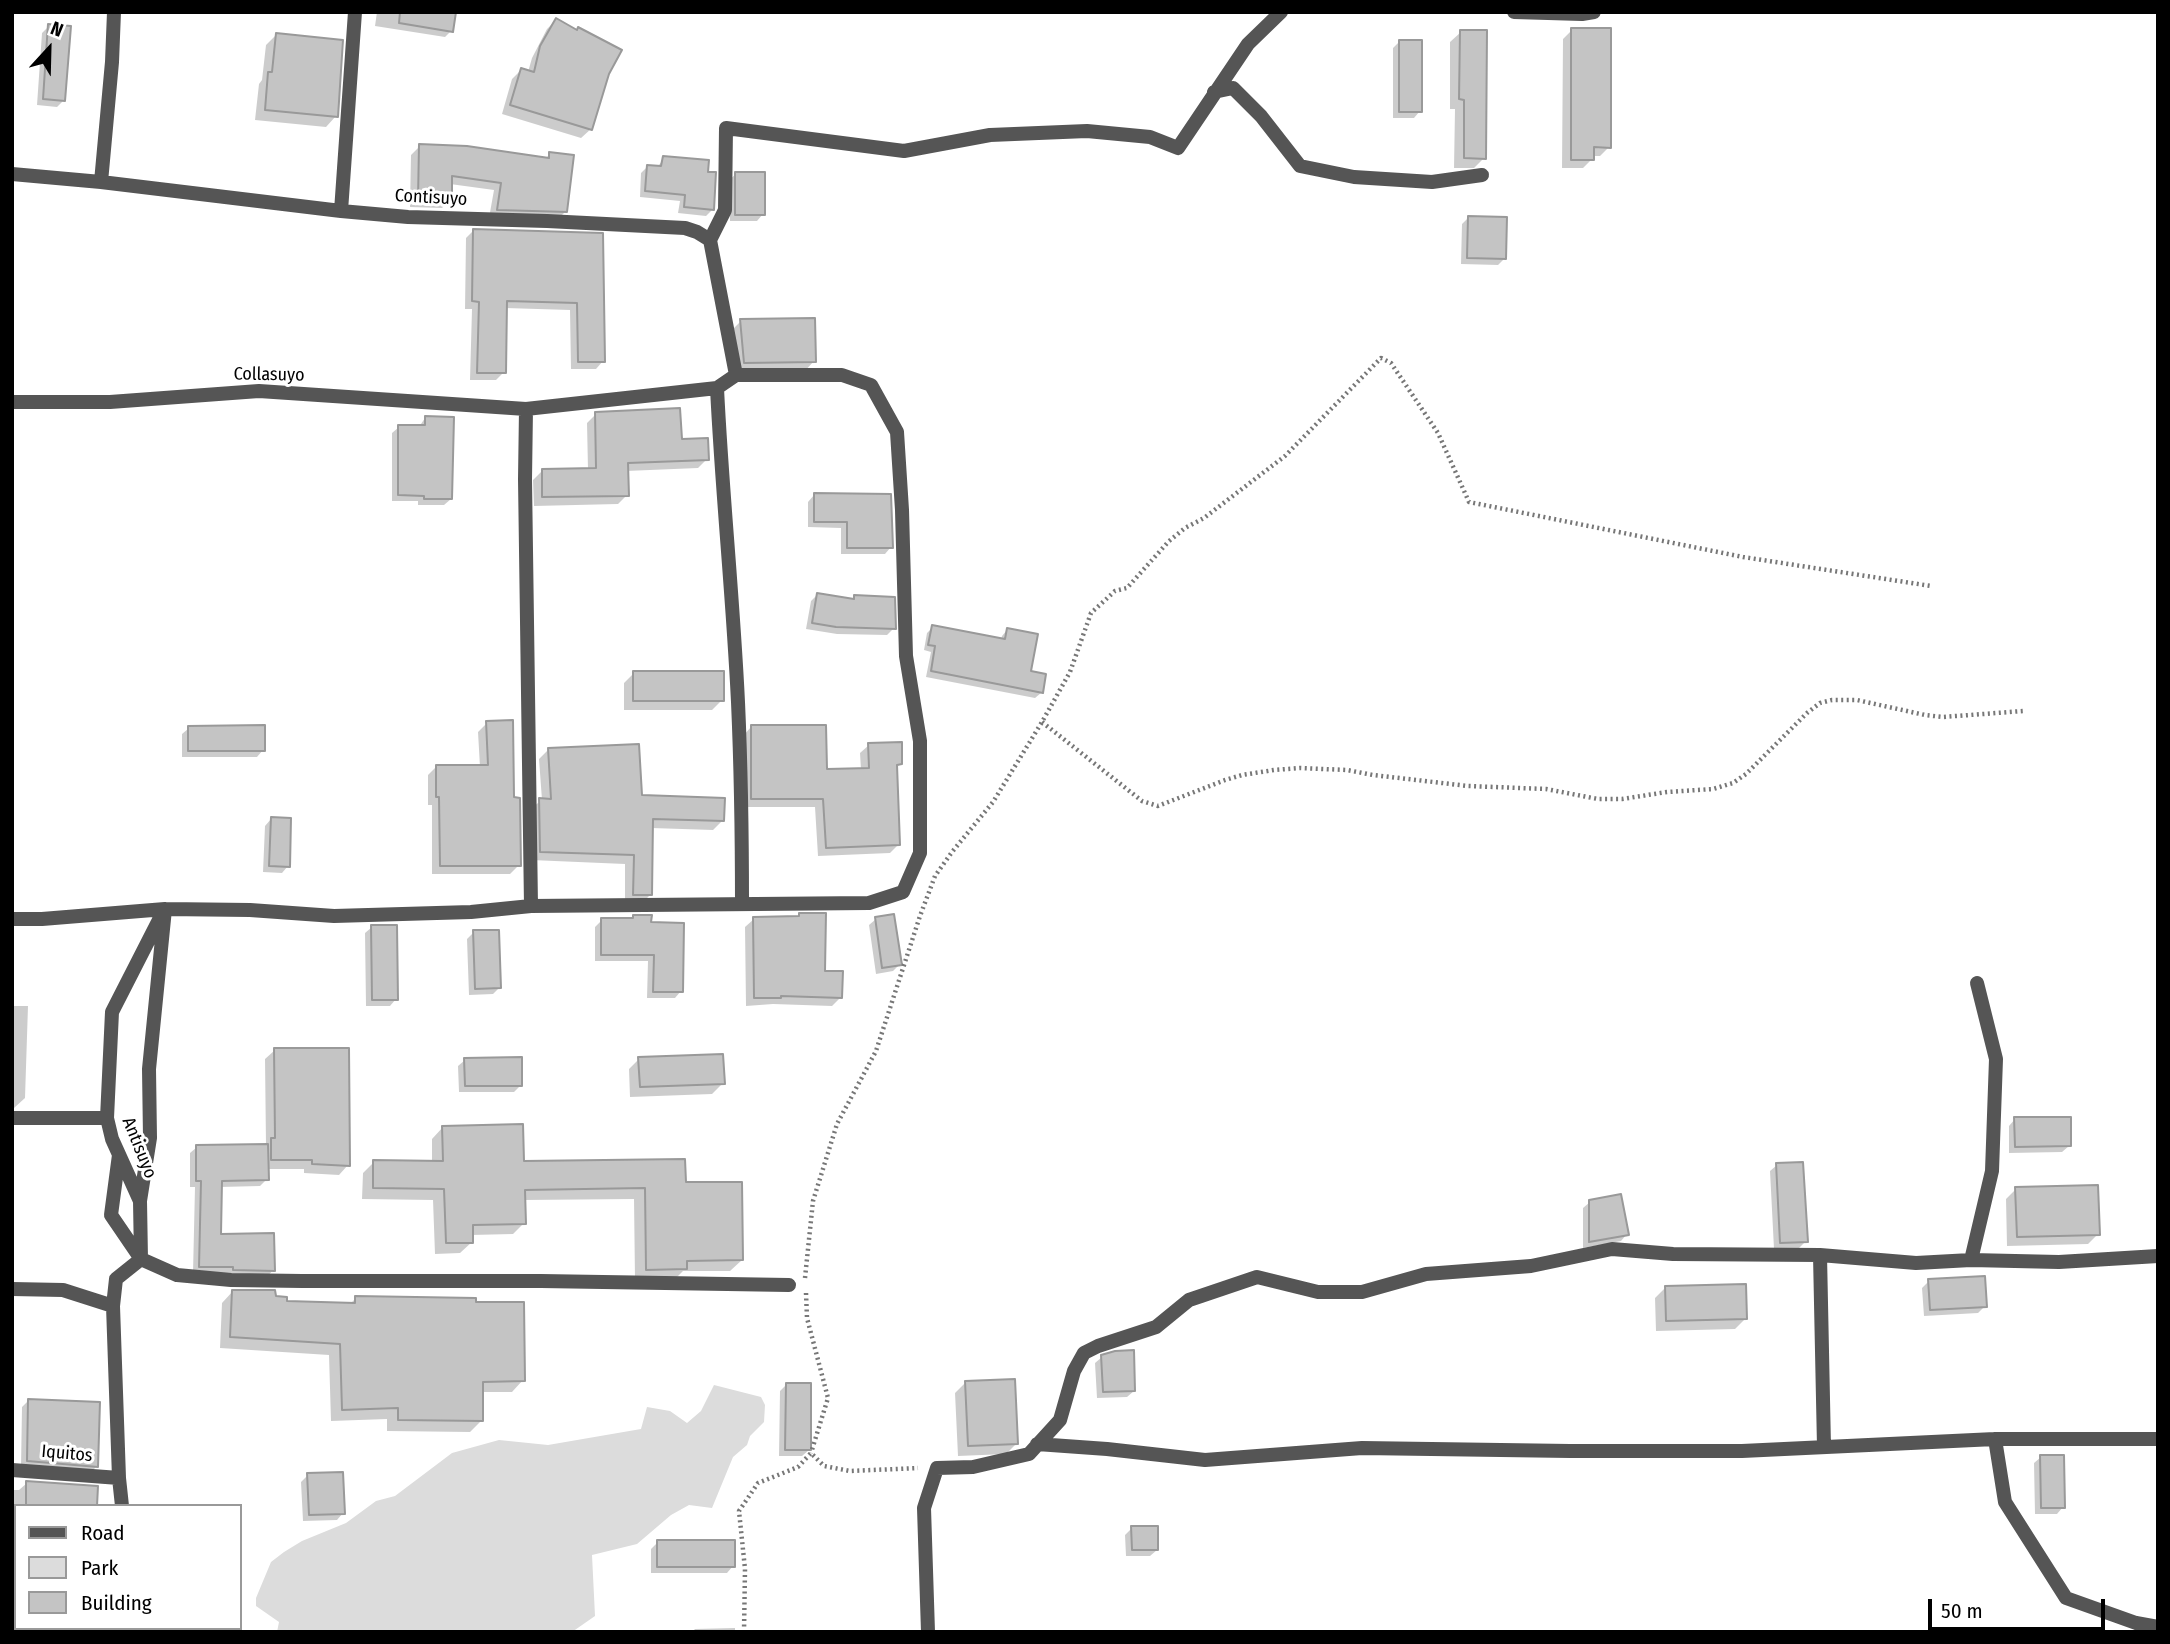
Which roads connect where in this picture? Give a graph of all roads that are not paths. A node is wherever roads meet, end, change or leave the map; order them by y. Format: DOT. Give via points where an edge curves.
graph roads {
  1 [pos="114,12"];
  2 [pos="355,12"];
  3 [pos="1280,12"];
  4 [pos="1514,12"];
  5 [pos="1594,12"];
  6 [pos="1214,92"];
  7 [pos="12,174"];
  8 [pos="1482,175"];
  9 [pos="101,182"];
  10 [pos="341,211"];
  11 [pos="710,240"];
  12 [pos="736,375"];
  13 [pos="717,388"];
  14 [pos="12,402"];
  15 [pos="526,409"];
  16 [pos="742,904"];
  17 [pos="531,906"];
  18 [pos="165,909"];
  19 [pos="12,919"];
  20 [pos="1978,983"];
  21 [pos="12,1118"];
  22 [pos="107,1118"];
  23 [pos="120,1155"];
  24 [pos="140,1201"];
  25 [pos="1820,1255"];
  26 [pos="2158,1256"];
  27 [pos="141,1259"];
  28 [pos="1971,1260"];
  29 [pos="789,1285"];
  30 [pos="12,1289"];
  31 [pos="113,1306"];
  32 [pos="1995,1439"];
  33 [pos="2158,1439"];
  34 [pos="1038,1444"];
  35 [pos="1824,1447"];
  36 [pos="12,1470"];
  37 [pos="119,1478"];
  38 [pos="122,1504"];
  39 [pos="2158,1627"];
  40 [pos="928,1632"];
  1 -- 9 [label="street"];
  2 -- 10 [label="street"];
  3 -- 6 [label="street" via="1248,44"];
  4 -- 5 [label="street"];
  6 -- 8 [label="street" via="1233,89 1300,166 1353,177 1432,181"];
  6 -- 11 [label="street" via="1178,148 1150,137 1087,131 990,135 904,151 726,128 726,211"];
  7 -- 9 [label="street, Contisuyo"];
  9 -- 10 [label="street, Contisuyo"];
  10 -- 11 [label="street, Contisuyo" via="685,228"];
  11 -- 12 [label="street"];
  12 -- 13 [label="street"];
  12 -- 16 [label="street" via="842,375 871,385 897,432 906,656 920,741 920,853 903,892 869,903"];
  13 -- 15 [label="street, Collasuyo"];
  13 -- 16 [label="street" via="738,700"];
  14 -- 15 [label="street, Collasuyo" via="110,402 259,391"];
  15 -- 17 [label="street"];
  16 -- 17 [label="street"];
  17 -- 18 [label="street" via="334,916"];
  18 -- 19 [label="street"];
  18 -- 22 [label="street" via="112,1012"];
  18 -- 24 [label="street" via="149,1069 150,1138"];
  20 -- 28 [label="street" via="1996,1059 1992,1171"];
  21 -- 22 [label="street, Antisuyo"];
  22 -- 23 [label="street, Antisuyo"];
  23 -- 24 [label="street, Antisuyo"];
  23 -- 27 [label="street" via="111,1215"];
  24 -- 27 [label="street"];
  25 -- 28 [label="street" via="1916,1263"];
  25 -- 34 [label="street" via="1612,1249 1531,1266 1426,1275 1362,1292 1318,1292 1257,1277 1189,1300 1156,1327 1084,1353 1060,1420"];
  25 -- 35 [label="street"];
  26 -- 28 [label="street" via="2059,1262"];
  27 -- 29 [label="street" via="177,1275 231,1280"];
  27 -- 31 [label="street" via="116,1279"];
  30 -- 31 [label="street" via="63,1290"];
  31 -- 37 [label="street"];
  32 -- 33 [label="street"];
  32 -- 35 [label="street"];
  32 -- 39 [label="street" via="2005,1502 2066,1598"];
  34 -- 35 [label="street" via="1205,1460 1362,1448 1742,1451"];
  34 -- 40 [label="street" via="1029,1454 973,1467 937,1468 924,1508"];
  36 -- 37 [label="street, Iquitos"];
  37 -- 38 [label="street"];
}
